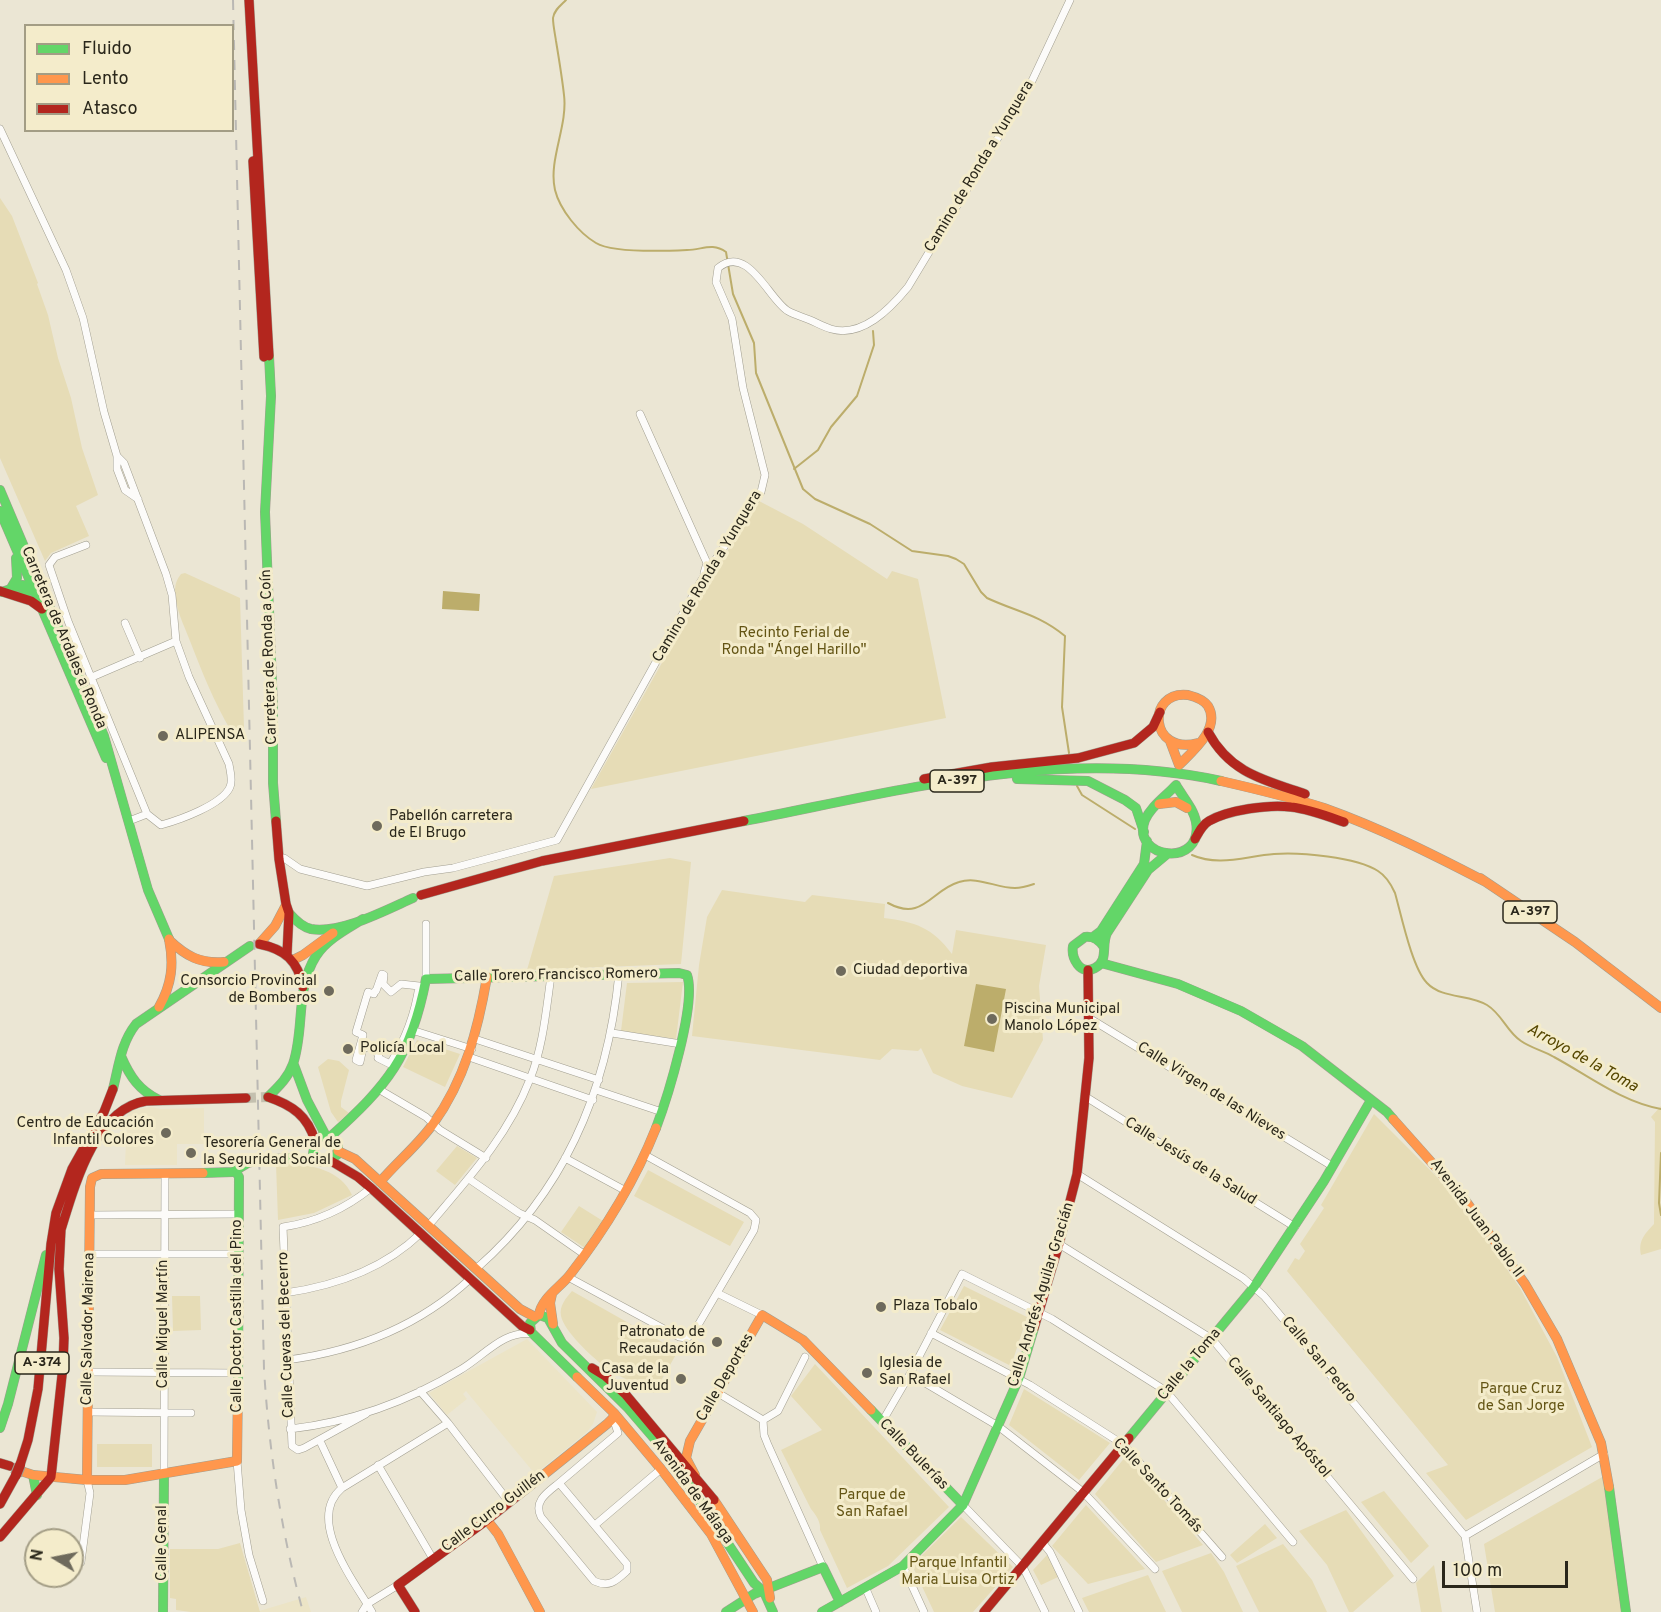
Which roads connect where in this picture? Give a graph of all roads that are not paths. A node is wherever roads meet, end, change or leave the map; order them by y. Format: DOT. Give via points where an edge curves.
graph roads {
  1 [pos="249,0"];
  2 [pos="1070,0"];
  3 [pos="254,102"];
  4 [pos="0,129"];
  5 [pos="3,142"];
  6 [pos="255,223"];
  7 [pos="264,253"];
  8 [pos="259,292"];
  9 [pos="270,410"];
  10 [pos="640,414"];
  11 [pos="0,490"];
  12 [pos="0,511"];
  13 [pos="16,526"];
  14 [pos="86,545"];
  15 [pos="15,547"];
  16 [pos="701,582"];
  17 [pos="33,585"];
  18 [pos="4,591"];
  19 [pos="20,596"];
  20 [pos="42,609"];
  21 [pos="125,623"];
  22 [pos="176,642"];
  23 [pos="66,644"];
  24 [pos="140,658"];
  25 [pos="92,677"];
  26 [pos="1160,712"];
  27 [pos="1208,732"];
  28 [pos="1170,741"];
  29 [pos="1198,742"];
  30 [pos="119,787"];
  31 [pos="847,800"];
  32 [pos="1159,804"];
  33 [pos="1190,811"];
  34 [pos="791,812"];
  35 [pos="147,814"];
  36 [pos="129,821"];
  37 [pos="1145,836"];
  38 [pos="1195,839"];
  39 [pos="1166,855"];
  40 [pos="279,859"];
  41 [pos="300,868"];
  42 [pos="281,874"];
  43 [pos="1484,881"];
  44 [pos="287,909"];
  45 [pos="363,919"];
  46 [pos="349,924"];
  47 [pos="426,924"];
  48 [pos="1093,937"];
  49 [pos="169,939"];
  50 [pos="1575,942"];
  51 [pos="255,945"];
  52 [pos="1104,947"];
  53 [pos="290,957"];
  54 [pos="224,962"];
  55 [pos="1101,963"];
  56 [pos="1088,970"];
  57 [pos="619,973"];
  58 [pos="551,976"];
  59 [pos="487,978"];
  60 [pos="426,979"];
  61 [pos="303,988"];
  62 [pos="159,1007"];
  63 [pos="1661,1008"];
  64 [pos="1089,1018"];
  65 [pos="415,1031"];
  66 [pos="612,1033"];
  67 [pos="681,1044"];
  68 [pos="472,1048"];
  69 [pos="121,1056"];
  70 [pos="378,1058"];
  71 [pos="537,1059"];
  72 [pos="294,1065"];
  73 [pos="531,1078"];
  74 [pos="599,1080"];
  75 [pos="380,1090"];
  76 [pos="596,1090"];
  77 [pos="1086,1097"];
  78 [pos="246,1098"];
  79 [pos="160,1100"];
  80 [pos="593,1100"];
  81 [pos="1371,1100"];
  82 [pos="662,1112"];
  83 [pos="433,1124"];
  84 [pos="328,1136"];
  85 [pos="313,1145"];
  86 [pos="338,1151"];
  87 [pos="645,1155"];
  88 [pos="303,1158"];
  89 [pos="486,1158"];
  90 [pos="565,1158"];
  91 [pos="318,1160"];
  92 [pos="331,1161"];
  93 [pos="1332,1166"];
  94 [pos="236,1172"];
  95 [pos="165,1174"];
  96 [pos="1077,1174"];
  97 [pos="469,1179"];
  98 [pos="376,1185"];
  99 [pos="626,1191"];
  100 [pos="165,1214"];
  101 [pos="239,1214"];
  102 [pos="90,1215"];
  103 [pos="526,1216"];
  104 [pos="1295,1227"];
  105 [pos="61,1229"];
  106 [pos="425,1229"];
  107 [pos="50,1240"];
  108 [pos="1059,1244"];
  109 [pos="90,1254"];
  110 [pos="164,1254"];
  111 [pos="238,1254"];
  112 [pos="585,1255"];
  113 [pos="51,1259"];
  114 [pos="477,1268"];
  115 [pos="568,1277"];
  116 [pos="471,1279"];
  117 [pos="1254,1287"];
  118 [pos="553,1292"];
  119 [pos="285,1293"];
  120 [pos="717,1293"];
  121 [pos="1039,1312"];
  122 [pos="762,1315"];
  123 [pos="537,1316"];
  124 [pos="552,1327"];
  125 [pos="931,1333"];
  126 [pos="533,1334"];
  127 [pos="1212,1339"];
  128 [pos="560,1340"];
  129 [pos="805,1357"];
  130 [pos="287,1360"];
  131 [pos="583,1364"];
  132 [pos="89,1372"];
  133 [pos="164,1372"];
  134 [pos="238,1373"];
  135 [pos="910,1374"];
  136 [pos="1019,1378"];
  137 [pos="420,1391"];
  138 [pos="1166,1391"];
  139 [pos="718,1393"];
  140 [pos="88,1412"];
  141 [pos="164,1413"];
  142 [pos="191,1413"];
  143 [pos="366,1414"];
  144 [pos="614,1415"];
  145 [pos="763,1420"];
  146 [pos="882,1422"];
  147 [pos="448,1423"];
  148 [pos="998,1426"];
  149 [pos="0,1428"];
  150 [pos="290,1429"];
  151 [pos="320,1441"];
  152 [pos="690,1441"];
  153 [pos="669,1443"];
  154 [pos="1124,1445"];
  155 [pos="1604,1454"];
  156 [pos="237,1461"];
  157 [pos="378,1465"];
  158 [pos="17,1469"];
  159 [pos="661,1469"];
  160 [pos="164,1474"];
  161 [pos="695,1475"];
  162 [pos="51,1477"];
  163 [pos="87,1480"];
  164 [pos="559,1483"];
  165 [pos="342,1488"];
  166 [pos="1083,1492"];
  167 [pos="37,1495"];
  168 [pos="509,1502"];
  169 [pos="0,1504"];
  170 [pos="963,1505"];
  171 [pos="487,1520"];
  172 [pos="595,1525"];
  173 [pos="1465,1536"];
  174 [pos="0,1537"];
  175 [pos="84,1539"];
  176 [pos="1042,1542"];
  177 [pos="1293,1542"];
  178 [pos="1222,1557"];
  179 [pos="433,1559"];
  180 [pos="903,1566"];
  181 [pos="824,1567"];
  182 [pos="1023,1567"];
  183 [pos="1155,1569"];
  184 [pos="1413,1580"];
  185 [pos="398,1585"];
  186 [pos="866,1589"];
  187 [pos="766,1591"];
  188 [pos="747,1600"];
  189 [pos="263,1601"];
  190 [pos="840,1602"];
  191 [pos="367,1604"];
  192 [pos="771,1608"];
  193 [pos="163,1612"];
  194 [pos="362,1612"];
  195 [pos="372,1612"];
  196 [pos="415,1612"];
  197 [pos="540,1612"];
  198 [pos="726,1612"];
  199 [pos="753,1612"];
  200 [pos="822,1612"];
  201 [pos="876,1612"];
  202 [pos="924,1612"];
  203 [pos="984,1612"];
  204 [pos="1045,1612"];
  205 [pos="1079,1612"];
  206 [pos="1477,1612"];
  207 [pos="1626,1612"];
  1 -- 3 [label="main road, Carretera de Ronda a Coín"];
  2 -- 16 [label="street, Camino de Ronda a Yunquera" via="1031,83 914,277 890,308 869,323 833,330 787,311 742,264 721,265 716,282 732,319 743,388 765,475 761,492"];
  3 -- 6 [label="main road, Carretera de Ronda a Coín"];
  3 -- 7 [label="main road, Carretera de Ronda a Coín"];
  4 -- 5 [label="street"];
  5 -- 22 [label="street" via="66,270 83,318 117,456 124,463 139,499 172,595"];
  6 -- 7 [label="main road"];
  6 -- 8 [label="main road, Carretera de Ronda a Coín"];
  7 -- 8 [label="main road"];
  7 -- 9 [label="main road, Carretera de Ronda a Coín"];
  8 -- 9 [label="main road, Carretera de Ronda a Coín"];
  9 -- 40 [label="main road, Carretera de Ronda a Coín" via="265,545"];
  10 -- 16 [label="street" via="707,563"];
  11 -- 13 [label="main road, Carretera de Ardales a Ronda"];
  12 -- 15 [label="main road, Carretera de Ardales a Ronda"];
  13 -- 17 [label="main road"];
  13 -- 23 [label="main road, Carretera de Ardales a Ronda"];
  14 -- 25 [label="street" via="55,557 50,565"];
  15 -- 17 [label="main road, Carretera de Ardales a Ronda"];
  15 -- 18 [label="main road" via="17,579"];
  16 -- 41 [label="street, Camino de Ronda a Yunquera" via="557,840 367,886"];
  17 -- 18 [label="main road"];
  17 -- 19 [label="main road"];
  17 -- 20 [label="main road, Carretera de Ardales a Ronda"];
  17 -- 23 [label="main road"];
  18 -- 19 [label="main road"];
  19 -- 20 [label="main road"];
  20 -- 30 [label="main road, Carretera de Ardales a Ronda"];
  21 -- 24 [label="street"];
  22 -- 24 [label="street"];
  22 -- 35 [label="street" via="232,779 220,800 171,822 161,825"];
  23 -- 30 [label="main road, Carretera de Ardales a Ronda" via="104,736"];
  24 -- 25 [label="street"];
  25 -- 35 [label="street"];
  26 -- 27 [label="main road" via="1170,698 1194,695 1208,706"];
  26 -- 28 [label="main road" via="1160,728"];
  26 -- 31 [label="main road" via="1153,727 1134,743 1078,758 992,767 888,786"];
  27 -- 29 [label="main road"];
  27 -- 43 [label="main road" via="1228,761 1246,774 1397,828 1442,851"];
  28 -- 29 [label="main road" via="1184,746"];
  28 -- 29 [label="main road" via="1179,765"];
  30 -- 36 [label="main road, Carretera de Ardales a Ronda"];
  31 -- 34 [label="main road, A-397"];
  31 -- 43 [label="main road, A-397" via="1037,770 1109,768 1160,772 1228,782 1328,808 1395,835"];
  32 -- 33 [label="main road" via="1176,802"];
  32 -- 33 [label="main road" via="1176,785"];
  32 -- 37 [label="main road" via="1147,816"];
  33 -- 38 [label="main road" via="1197,824"];
  34 -- 37 [label="main road" via="1026,778 1065,779 1088,781 1125,800 1138,812"];
  34 -- 45 [label="main road, A-397" via="536,863 452,885"];
  35 -- 36 [label="street"];
  36 -- 49 [label="main road, Carretera de Ardales a Ronda" via="149,894"];
  37 -- 39 [label="main road" via="1152,848"];
  37 -- 48 [label="main road" via="1144,864 1101,931"];
  38 -- 39 [label="main road" via="1183,852"];
  38 -- 50 [label="main road" via="1210,820 1269,806 1314,812 1372,831 1413,850 1501,898 1549,932"];
  39 -- 52 [label="main road" via="1148,870 1104,938"];
  40 -- 41 [label="street, Camino de Ronda a Yunquera"];
  40 -- 42 [label="main road, Carretera de Ronda a Coín"];
  41 -- 42 [label="street"];
  42 -- 44 [label="main road, Carretera de Ronda a Coín"];
  43 -- 50 [label="main road, A-397"];
  44 -- 46 [label="main road" via="310,929"];
  44 -- 51 [label="main road" via="277,925"];
  44 -- 53 [label="main road, Carretera de Ronda a Coín"];
  45 -- 46 [label="main road"];
  45 -- 61 [label="main road" via="322,949"];
  46 -- 53 [label="main road" via="317,942 299,958"];
  47 -- 60 [label="street"];
  48 -- 52 [label="main road"];
  48 -- 56 [label="main road" via="1078,939 1071,950 1074,963"];
  49 -- 54 [label="main road" via="192,959"];
  49 -- 62 [label="main road" via="173,977"];
  50 -- 63 [label="main road, A-397"];
  51 -- 53 [label="main road" via="277,948"];
  51 -- 54 [label="main road"];
  52 -- 55 [label="main road"];
  53 -- 61 [label="main road"];
  54 -- 62 [label="main road"];
  55 -- 56 [label="main road"];
  55 -- 81 [label="main road, Avenida Juan Pablo II" via="1178,984 1241,1011 1302,1046"];
  56 -- 64 [label="main road, Calle Andrés Aguilar Gracián"];
  57 -- 58 [label="main road, Calle Torero Francisco Romero"];
  57 -- 66 [label="street"];
  57 -- 67 [label="main road, Calle Torero Francisco Romero" via="687,975 690,983"];
  58 -- 59 [label="main road, Calle Torero Francisco Romero"];
  58 -- 71 [label="street"];
  59 -- 60 [label="main road, Calle Torero Francisco Romero"];
  59 -- 68 [label="main road"];
  60 -- 65 [label="main road"];
  61 -- 72 [label="main road"];
  62 -- 69 [label="main road" via="127,1034"];
  64 -- 77 [label="main road, Calle Andrés Aguilar Gracián"];
  64 -- 93 [label="street, Calle Virgen de las Nieves"];
  65 -- 68 [label="street"];
  65 -- 75 [label="main road"];
  66 -- 67 [label="street"];
  66 -- 74 [label="street"];
  67 -- 82 [label="main road"];
  68 -- 71 [label="street"];
  68 -- 73 [label="street"];
  68 -- 83 [label="main road" via="458,1083"];
  69 -- 79 [label="main road" via="135,1084"];
  69 -- 107 [label="main road, A-374" via="110,1099 63,1191"];
  70 -- 70 [label="street" via="390,1064 398,1051 411,1021 419,986 401,984 391,992 383,984 382,974 374,994 368,992 356,1032 363,1035 356,1060 360,1062 363,1048 374,1046"];
  71 -- 73 [label="street"];
  71 -- 74 [label="street"];
  72 -- 84 [label="main road" via="307,1100"];
  72 -- 85 [label="main road" via="283,1084 268,1097 297,1110 309,1123"];
  73 -- 80 [label="street"];
  73 -- 89 [label="street" via="507,1128"];
  74 -- 76 [label="street"];
  75 -- 83 [label="street"];
  75 -- 84 [label="main road"];
  76 -- 80 [label="street"];
  76 -- 82 [label="street"];
  77 -- 96 [label="main road, Calle Andrés Aguilar Gracián"];
  77 -- 104 [label="street, Calle Jesús de la Salud"];
  78 -- 79 [label="main road"];
  79 -- 105 [label="main road, A-374" via="134,1103 106,1127 82,1168"];
  80 -- 90 [label="street"];
  81 -- 93 [label="main road, Calle la Toma"];
  81 -- 155 [label="main road, Avenida Juan Pablo II" via="1387,1112 1465,1200 1526,1284 1557,1339"];
  82 -- 87 [label="main road"];
  83 -- 89 [label="street"];
  83 -- 98 [label="main road"];
  84 -- 85 [label="main road"];
  84 -- 86 [label="main road" via="337,1142"];
  85 -- 88 [label="main road"];
  85 -- 91 [label="main road"];
  86 -- 92 [label="main road"];
  86 -- 98 [label="main road, Avenida de Málaga" via="355,1159"];
  87 -- 99 [label="main road"];
  87 -- 120 [label="street" via="750,1213 756,1220"];
  88 -- 91 [label="main road"];
  88 -- 94 [label="main road" via="250,1162"];
  89 -- 97 [label="street"];
  90 -- 99 [label="street"];
  90 -- 103 [label="street"];
  91 -- 92 [label="main road"];
  92 -- 98 [label="main road, Avenida de Málaga"];
  93 -- 104 [label="main road, Calle la Toma"];
  94 -- 95 [label="main road"];
  94 -- 101 [label="main road, Calle Doctor Castilla del Pino"];
  95 -- 100 [label="street, Calle Miguel Martín"];
  95 -- 102 [label="main road, Calle Salvador Mairena" via="101,1174 92,1178"];
  96 -- 108 [label="main road, Calle Andrés Aguilar Gracián"];
  96 -- 117 [label="street, Calle San Pedro"];
  97 -- 103 [label="street"];
  97 -- 106 [label="street"];
  98 -- 106 [label="main road, Avenida de Málaga"];
  98 -- 119 [label="street, Calle Cuevas del Becerro" via="325,1216 284,1227"];
  99 -- 112 [label="main road"];
  100 -- 101 [label="street"];
  100 -- 102 [label="street"];
  100 -- 110 [label="street, Calle Miguel Martín"];
  101 -- 111 [label="main road, Calle Doctor Castilla del Pino"];
  102 -- 109 [label="main road, Calle Salvador Mairena"];
  103 -- 112 [label="street"];
  103 -- 114 [label="street"];
  104 -- 117 [label="main road, Calle la Toma"];
  105 -- 113 [label="main road, A-374"];
  105 -- 162 [label="main road" via="63,1366"];
  106 -- 114 [label="main road, Avenida de Málaga"];
  106 -- 116 [label="main road, Avenida de Málaga"];
  106 -- 119 [label="street" via="386,1260 365,1270 328,1286"];
  107 -- 113 [label="main road, A-374"];
  107 -- 149 [label="main road"];
  108 -- 121 [label="main road, Calle Andrés Aguilar Gracián"];
  108 -- 127 [label="street, Calle Santiago Apóstol"];
  109 -- 110 [label="street"];
  109 -- 132 [label="main road, Calle Salvador Mairena"];
  110 -- 111 [label="street"];
  110 -- 133 [label="street, Calle Miguel Martín"];
  111 -- 134 [label="main road, Calle Doctor Castilla del Pino"];
  112 -- 115 [label="main road"];
  113 -- 158 [label="main road, A-374" via="38,1397"];
  114 -- 123 [label="main road, Avenida de Málaga" via="520,1309"];
  115 -- 118 [label="main road"];
  115 -- 120 [label="street" via="679,1338 694,1332"];
  116 -- 126 [label="main road, Avenida de Málaga"];
  116 -- 130 [label="street" via="396,1330 325,1354"];
  117 -- 127 [label="main road, Calle la Toma"];
  117 -- 173 [label="street, Calle San Pedro"];
  118 -- 123 [label="main road"];
  118 -- 128 [label="main road" via="551,1315"];
  119 -- 130 [label="street, Calle Cuevas del Becerro"];
  120 -- 122 [label="street"];
  121 -- 125 [label="street" via="962,1274"];
  121 -- 136 [label="main road, Calle Andrés Aguilar Gracián"];
  121 -- 138 [label="street"];
  122 -- 139 [label="main road, Calle Deportes"];
  122 -- 146 [label="main road, Calle Bulerías" via="803,1340"];
  123 -- 124 [label="main road" via="548,1318"];
  123 -- 126 [label="main road" via="530,1323"];
  124 -- 126 [label="main road" via="547,1336"];
  124 -- 128 [label="main road, Avenida de Málaga"];
  125 -- 135 [label="street"];
  125 -- 136 [label="street, Calle Santo Tomás"];
  126 -- 137 [label="street, Calle Cuevas del Becerro" via="501,1341 463,1369"];
  126 -- 144 [label="main road, Avenida de Málaga"];
  127 -- 138 [label="main road, Calle la Toma"];
  127 -- 184 [label="street, Calle Santiago Apóstol"];
  128 -- 131 [label="main road, Avenida de Málaga"];
  129 -- 145 [label="street" via="778,1411"];
  130 -- 150 [label="street, Calle Cuevas del Becerro"];
  131 -- 153 [label="main road" via="616,1386"];
  131 -- 187 [label="main road, Avenida de Málaga" via="671,1458 754,1583"];
  132 -- 133 [label="street"];
  132 -- 140 [label="main road, Calle Salvador Mairena"];
  133 -- 134 [label="street"];
  133 -- 141 [label="street, Calle Miguel Martín"];
  134 -- 156 [label="main road, Calle Doctor Castilla del Pino"];
  135 -- 146 [label="street"];
  135 -- 148 [label="street"];
  136 -- 148 [label="main road, Calle Andrés Aguilar Gracián"];
  136 -- 154 [label="street, Calle Santo Tomás"];
  137 -- 143 [label="street, Calle Cuevas del Becerro"];
  137 -- 147 [label="street"];
  138 -- 154 [label="main road, Calle la Toma"];
  138 -- 177 [label="street"];
  139 -- 145 [label="street"];
  139 -- 152 [label="main road, Calle Deportes"];
  140 -- 141 [label="street"];
  140 -- 163 [label="main road, Calle Salvador Mairena"];
  141 -- 142 [label="street"];
  141 -- 160 [label="street, Calle Miguel Martín"];
  143 -- 150 [label="street, Calle Cuevas del Becerro"];
  143 -- 151 [label="street"];
  144 -- 159 [label="main road, Avenida de Málaga"];
  144 -- 164 [label="street" via="618,1433"];
  144 -- 168 [label="main road, Calle Curro Guillén"];
  145 -- 181 [label="street" via="768,1445"];
  146 -- 170 [label="main road, Calle Bulerías"];
  147 -- 157 [label="street"];
  147 -- 168 [label="street"];
  148 -- 166 [label="street"];
  148 -- 170 [label="main road, Calle Andrés Aguilar Gracián"];
  150 -- 151 [label="street" via="292,1446 298,1449"];
  151 -- 165 [label="street"];
  152 -- 153 [label="main road"];
  152 -- 161 [label="main road" via="686,1458"];
  153 -- 161 [label="main road"];
  154 -- 166 [label="main road, Calle la Toma"];
  154 -- 178 [label="street, Calle Santo Tomás"];
  155 -- 173 [label="street"];
  155 -- 207 [label="main road, Avenida Juan Pablo II"];
  156 -- 160 [label="main road"];
  156 -- 189 [label="street" via="249,1555"];
  157 -- 165 [label="street"];
  157 -- 179 [label="street"];
  158 -- 162 [label="main road"];
  158 -- 167 [label="main road"];
  158 -- 169 [label="main road, A-374"];
  159 -- 172 [label="street"];
  159 -- 188 [label="main road, Avenida de Málaga" via="711,1534"];
  160 -- 163 [label="main road"];
  160 -- 193 [label="main road, Calle Genal"];
  161 -- 187 [label="main road" via="767,1580"];
  162 -- 163 [label="main road"];
  162 -- 167 [label="main road"];
  163 -- 175 [label="street" via="90,1493"];
  164 -- 172 [label="street"];
  164 -- 172 [label="street" via="539,1502 537,1510 594,1581 602,1585 612,1583 627,1571 627,1564"];
  165 -- 191 [label="street" via="330,1502 328,1528"];
  166 -- 176 [label="main road, Calle la Toma"];
  166 -- 183 [label="street"];
  167 -- 174 [label="main road"];
  168 -- 171 [label="main road, Calle Curro Guillén"];
  170 -- 180 [label="main road, Calle Andrés Aguilar Gracián"];
  170 -- 182 [label="street, Calle Bulerías"];
  171 -- 179 [label="main road, Calle Curro Guillén"];
  171 -- 197 [label="main road"];
  173 -- 206 [label="street"];
  176 -- 182 [label="main road, Calle la Toma"];
  176 -- 205 [label="street"];
  179 -- 185 [label="main road, Calle Curro Guillén"];
  180 -- 186 [label="main road, Calle Andrés Aguilar Gracián"];
  180 -- 202 [label="street"];
  181 -- 187 [label="main road"];
  181 -- 190 [label="main road"];
  182 -- 203 [label="main road, Calle la Toma"];
  182 -- 204 [label="street, Calle Bulerías"];
  185 -- 191 [label="street, Calle Curro Guillén"];
  185 -- 196 [label="main road"];
  186 -- 190 [label="main road, Calle Andrés Aguilar Gracián"];
  186 -- 201 [label="street"];
  187 -- 188 [label="main road"];
  187 -- 192 [label="main road"];
  188 -- 198 [label="main road"];
  188 -- 199 [label="main road, Avenida de Málaga"];
  190 -- 200 [label="main road, Calle Andrés Aguilar Gracián"];
  191 -- 194 [label="street"];
  191 -- 195 [label="street"];
}
